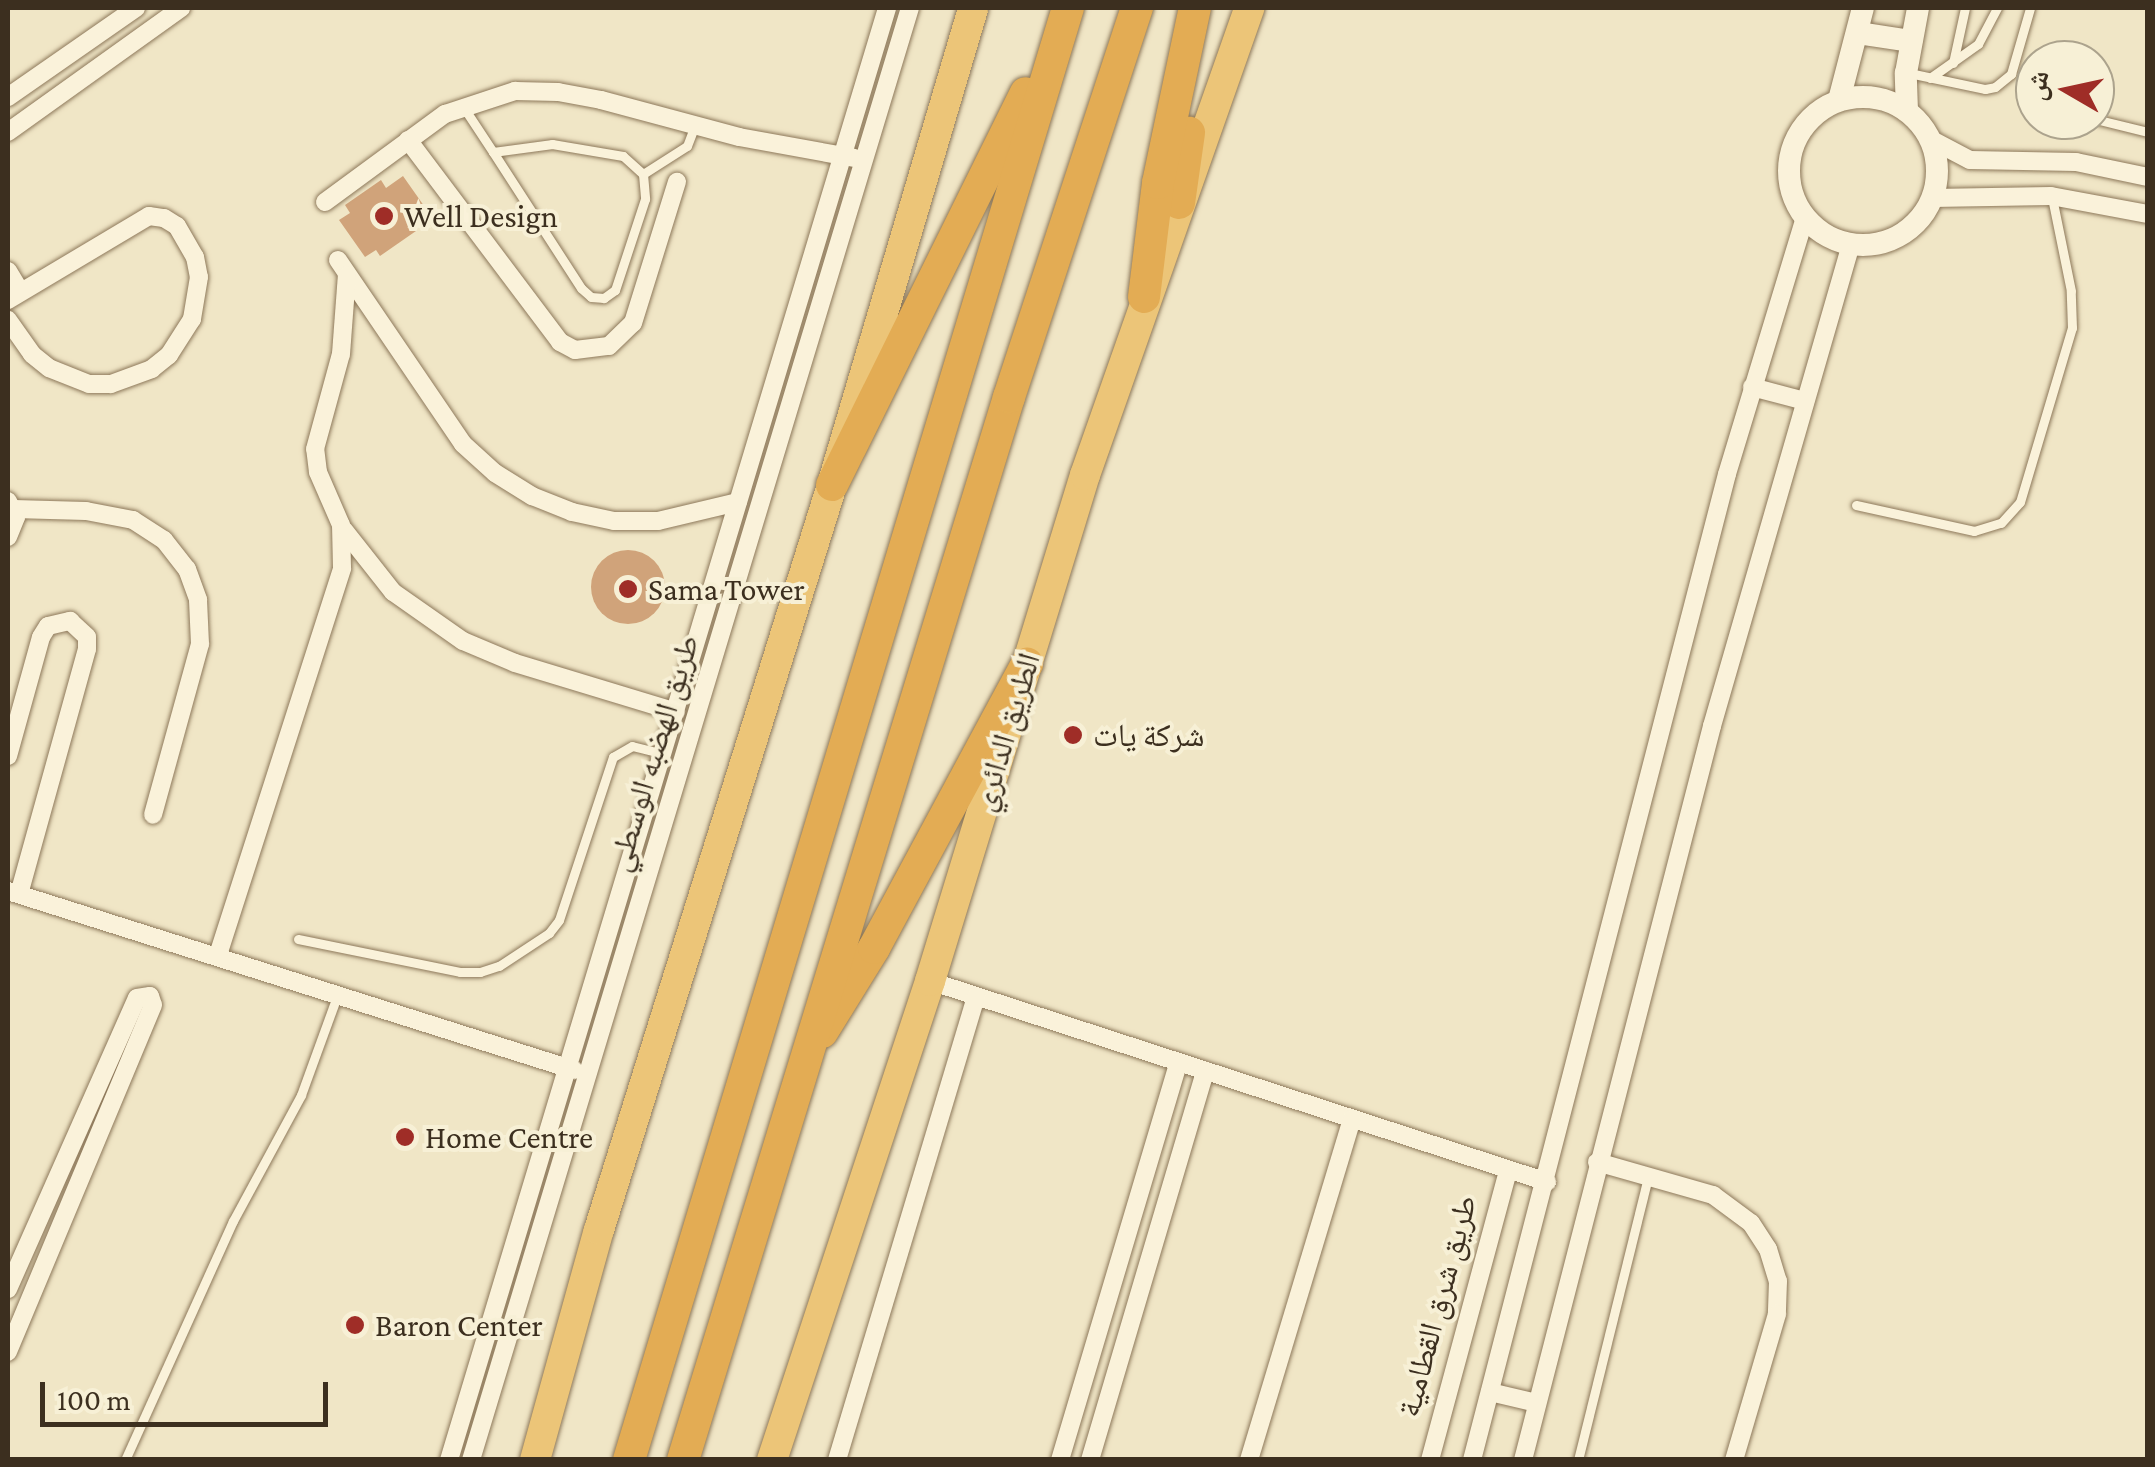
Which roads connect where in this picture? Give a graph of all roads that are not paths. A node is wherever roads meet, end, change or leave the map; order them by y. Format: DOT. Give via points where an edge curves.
graph roads {
  1 [pos="136,8"];
  2 [pos="181,8"];
  3 [pos="887,8"];
  4 [pos="910,8"];
  5 [pos="974,8"];
  6 [pos="1068,8"];
  7 [pos="1137,8"];
  8 [pos="1195,8"];
  9 [pos="1206,8"];
  10 [pos="1249,8"];
  11 [pos="1863,8"];
  12 [pos="1918,8"];
  13 [pos="1965,8"];
  14 [pos="1997,8"];
  15 [pos="2030,8"];
  16 [pos="1858,34"];
  17 [pos="1911,41"];
  18 [pos="1953,64"];
  19 [pos="1906,73"];
  20 [pos="1930,78"];
  21 [pos="8,97"];
  22 [pos="1840,100"];
  23 [pos="462,105"];
  24 [pos="1907,111"];
  25 [pos="2115,124"];
  26 [pos="695,125"];
  27 [pos="8,132"];
  28 [pos="2148,132"];
  29 [pos="1930,139"];
  30 [pos="408,140"];
  31 [pos="493,152"];
  32 [pos="854,158"];
  33 [pos="643,174"];
  34 [pos="2148,177"];
  35 [pos="677,182"];
  36 [pos="2052,196"];
  37 [pos="1932,198"];
  38 [pos="325,202"];
  39 [pos="1179,203"];
  40 [pos="2148,214"];
  41 [pos="1805,218"];
  42 [pos="1851,244"];
  43 [pos="8,271"];
  44 [pos="14,295"];
  45 [pos="1144,297"];
  46 [pos="8,320"];
  47 [pos="1752,387"];
  48 [pos="1805,401"];
  49 [pos="832,485"];
  50 [pos="738,502"];
  51 [pos="11,505"];
  52 [pos="1856,505"];
  53 [pos="340,525"];
  54 [pos="8,537"];
  55 [pos="704,616"];
  56 [pos="725,622"];
  57 [pos="1027,664"];
  58 [pos="676,712"];
  59 [pos="662,753"];
  60 [pos="8,756"];
  61 [pos="153,815"];
  62 [pos="13,892"];
  63 [pos="298,939"];
  64 [pos="218,955"];
  65 [pos="930,981"];
  66 [pos="338,994"];
  67 [pos="976,996"];
  68 [pos="804,1056"];
  69 [pos="1178,1062"];
  70 [pos="566,1068"];
  71 [pos="1206,1071"];
  72 [pos="586,1074"];
  73 [pos="1352,1119"];
  74 [pos="1596,1162"];
  75 [pos="1508,1170"];
  76 [pos="1648,1177"];
  77 [pos="1547,1182"];
  78 [pos="1132,1220"];
  79 [pos="1158,1228"];
  80 [pos="8,1290"];
  81 [pos="8,1352"];
  82 [pos="1490,1392"];
  83 [pos="1537,1403"];
  84 [pos="1067,1435"];
  85 [pos="1092,1452"];
  86 [pos="125,1460"];
  87 [pos="449,1460"];
  88 [pos="471,1460"];
  89 [pos="535,1460"];
  90 [pos="629,1460"];
  91 [pos="682,1460"];
  92 [pos="772,1460"];
  93 [pos="837,1460"];
  94 [pos="1060,1460"];
  95 [pos="1249,1460"];
  96 [pos="1430,1460"];
  97 [pos="1472,1460"];
  98 [pos="1523,1460"];
  99 [pos="1578,1460"];
  100 [pos="1734,1460"];
  1 -- 21 [label="street"];
  2 -- 27 [label="street"];
  3 -- 32 [label="street, طريق الهضبه الوسطي"];
  4 -- 32 [label="street, طريق الهضبه الوسطي"];
  5 -- 49 [label="highway"];
  6 -- 49 [label="highway"];
  6 -- 90 [label="highway"];
  7 -- 68 [label="highway" via="1008,397"];
  8 -- 45 [label="highway" via="1158,183"];
  9 -- 39 [label="highway"];
  10 -- 39 [label="highway, الطريق الدائري"];
  11 -- 16 [label="street"];
  12 -- 17 [label="street"];
  13 -- 18 [label="lane"];
  14 -- 18 [label="lane" via="1978,44"];
  15 -- 20 [label="lane" via="2004,82 1985,89"];
  16 -- 17 [label="street"];
  16 -- 22 [label="street"];
  17 -- 19 [label="street"];
  18 -- 20 [label="lane"];
  19 -- 20 [label="lane"];
  19 -- 24 [label="street"];
  22 -- 24 [label="street" via="1875,97"];
  22 -- 41 [label="street" via="1810,120 1792,150 1790,186"];
  23 -- 26 [label="street" via="515,91 558,92"];
  23 -- 30 [label="street"];
  23 -- 31 [label="lane"];
  24 -- 29 [label="street"];
  25 -- 28 [label="lane"];
  26 -- 32 [label="street"];
  26 -- 33 [label="lane" via="686,146"];
  29 -- 34 [label="street" via="1970,160 2076,162"];
  29 -- 37 [label="street" via="1937,168"];
  30 -- 35 [label="street" via="560,342 575,350 609,346 632,323"];
  30 -- 38 [label="street"];
  31 -- 33 [label="lane" via="582,148 624,156"];
  31 -- 33 [label="lane" via="581,288 597,299 615,290 645,200"];
  32 -- 50 [label="street, طريق الهضبه الوسطي"];
  32 -- 56 [label="street, طريق الهضبه الوسطي"];
  36 -- 37 [label="street"];
  36 -- 40 [label="street"];
  36 -- 52 [label="lane" via="2072,328 2020,502 2001,523 1974,531"];
  37 -- 42 [label="street" via="1899,236"];
  39 -- 45 [label="highway, الطريق الدائري"];
  41 -- 42 [label="street"];
  41 -- 47 [label="street"];
  42 -- 48 [label="street"];
  43 -- 44 [label="street"];
  44 -- 46 [label="street" via="149,216 178,226 199,278 192,319 169,355 111,384 48,368"];
  45 -- 57 [label="highway, الطريق الدائري"];
  47 -- 48 [label="street"];
  47 -- 77 [label="street"];
  48 -- 74 [label="street"];
  49 -- 89 [label="highway" via="599,1230"];
  50 -- 53 [label="street" via="658,521 614,520 532,496 464,444 343,268 343,341 315,449"];
  50 -- 55 [label="street, طريق الهضبه الوسطي"];
  51 -- 54 [label="street" via="16,525"];
  51 -- 61 [label="street" via="133,520 164,540 194,586 200,644"];
  53 -- 58 [label="street" via="394,592 463,642"];
  53 -- 64 [label="street" via="342,568"];
  55 -- 56 [label="street"];
  55 -- 58 [label="street, طريق الهضبه الوسطي"];
  56 -- 72 [label="street, طريق الهضبه الوسطي"];
  57 -- 65 [label="highway, الطريق الدائري"];
  57 -- 68 [label="highway" via="874,948"];
  58 -- 59 [label="street, طريق الهضبه الوسطي"];
  59 -- 63 [label="lane" via="632,746 613,757 559,920 500,966 460,972"];
  59 -- 70 [label="street, طريق الهضبه الوسطي"];
  60 -- 62 [label="street" via="41,637 48,626 70,621 88,648"];
  62 -- 64 [label="street"];
  64 -- 66 [label="street"];
  65 -- 67 [label="street"];
  65 -- 92 [label="highway, الطريق الدائري"];
  66 -- 70 [label="street"];
  66 -- 86 [label="lane" via="301,1095 233,1221"];
  67 -- 69 [label="street"];
  67 -- 93 [label="street"];
  68 -- 91 [label="highway"];
  69 -- 71 [label="street"];
  69 -- 78 [label="street"];
  70 -- 72 [label="street"];
  70 -- 87 [label="street, طريق الهضبه الوسطي"];
  71 -- 73 [label="street"];
  71 -- 79 [label="street"];
  72 -- 88 [label="street, طريق الهضبه الوسطي"];
  73 -- 75 [label="street"];
  73 -- 95 [label="street"];
  74 -- 76 [label="street"];
  74 -- 83 [label="street"];
  75 -- 77 [label="street"];
  75 -- 96 [label="street, طريق شرق القطامية"];
  76 -- 99 [label="lane"];
  76 -- 100 [label="street" via="1727,1202 1760,1235 1774,1264 1777,1314"];
  77 -- 82 [label="street"];
  78 -- 79 [label="street"];
  78 -- 84 [label="street"];
  79 -- 85 [label="street"];
  80 -- 81 [label="street" via="138,998 150,996 153,1005"];
  82 -- 83 [label="street"];
  82 -- 97 [label="street"];
  83 -- 98 [label="street"];
  84 -- 85 [label="street"];
  84 -- 94 [label="street"];
}
